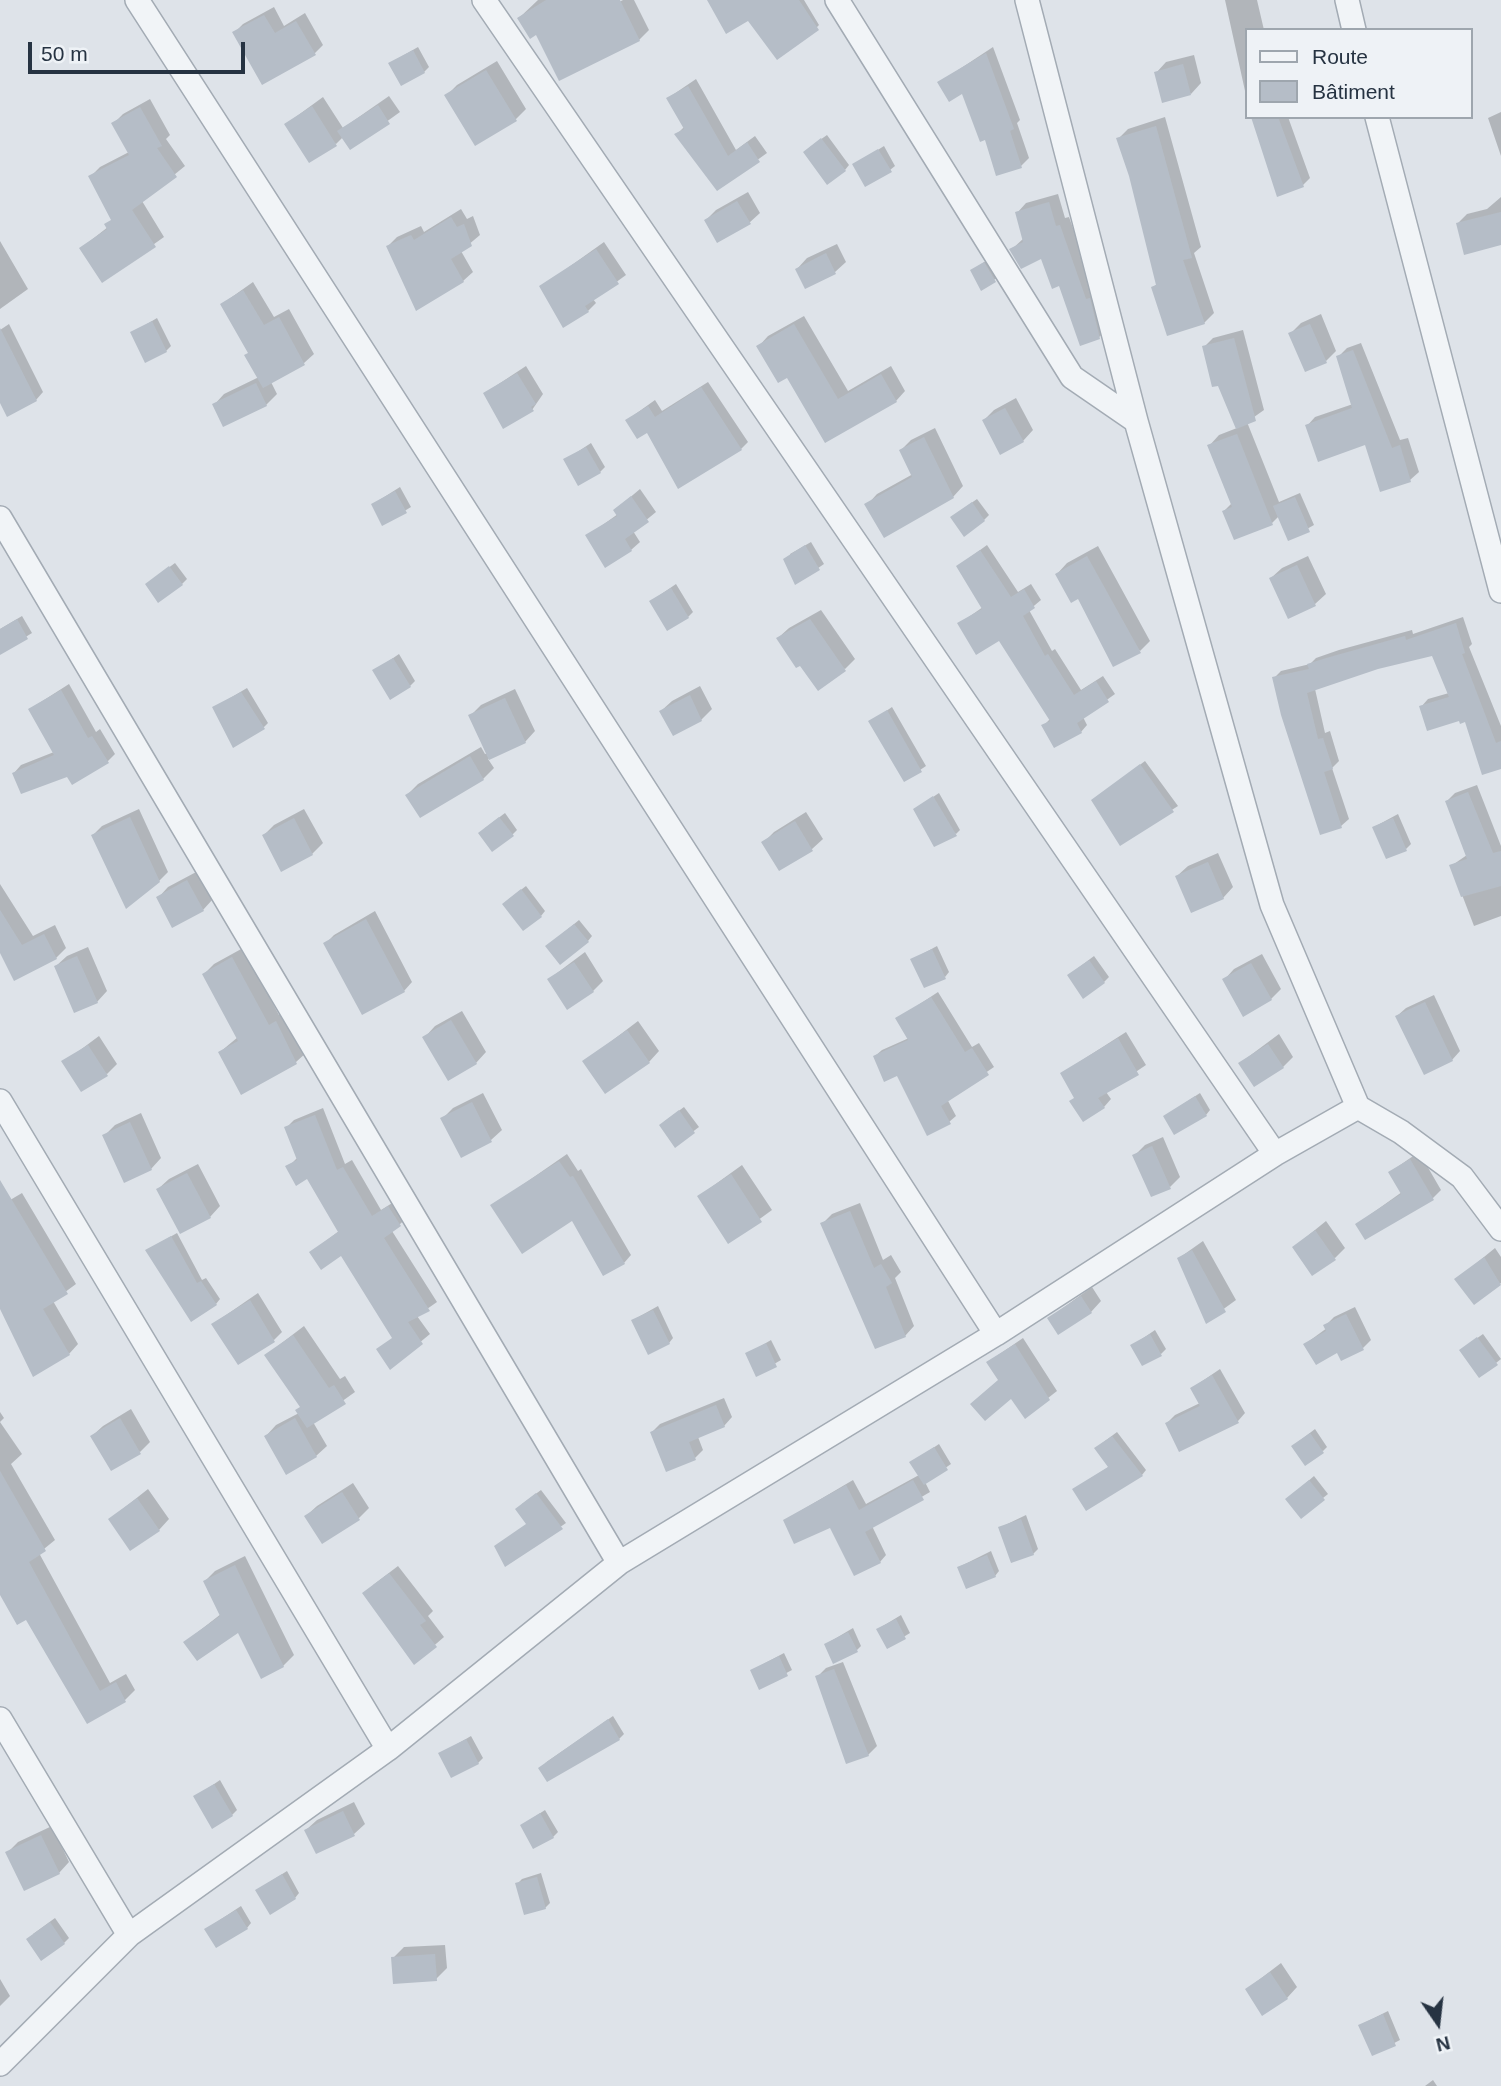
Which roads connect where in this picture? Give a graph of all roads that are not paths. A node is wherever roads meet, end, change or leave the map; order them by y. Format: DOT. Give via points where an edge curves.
graph roads {
  1 [pos="137,0"];
  2 [pos="484,0"];
  3 [pos="838,0"];
  4 [pos="1027,0"];
  5 [pos="1347,0"];
  6 [pos="1354,28"];
  7 [pos="1378,119"];
  8 [pos="1136,421"];
  9 [pos="0,518"];
  10 [pos="1501,591"];
  11 [pos="0,1101"];
  12 [pos="1358,1107"];
  13 [pos="1275,1154"];
  14 [pos="1501,1229"];
  15 [pos="996,1334"];
  16 [pos="619,1563"];
  17 [pos="0,1719"];
  18 [pos="388,1749"];
  19 [pos="129,1935"];
  20 [pos="0,2064"];
  1 -- 15 [label="street"];
  2 -- 13 [label="street"];
  3 -- 8 [label="street" via="1072,377"];
  4 -- 8 [label="street"];
  5 -- 6 [label="street"];
  7 -- 10 [label="street"];
  8 -- 12 [label="street" via="1272,905"];
  9 -- 16 [label="street"];
  11 -- 18 [label="street"];
  12 -- 13 [label="street"];
  12 -- 14 [label="street" via="1462,1177"];
  13 -- 15 [label="street"];
  15 -- 16 [label="street"];
  16 -- 18 [label="street"];
  17 -- 19 [label="street"];
  18 -- 19 [label="street"];
  19 -- 20 [label="street"];
}
